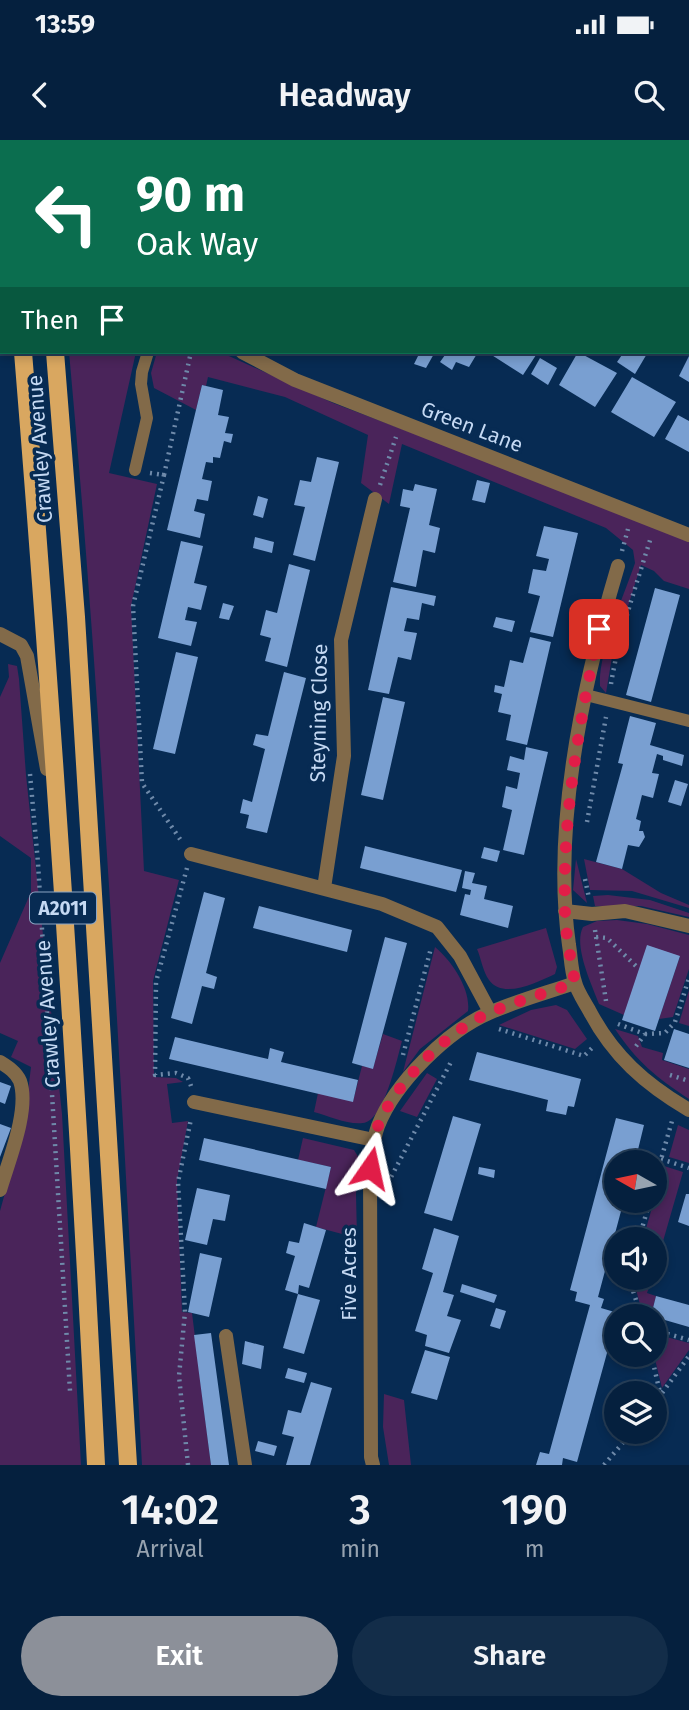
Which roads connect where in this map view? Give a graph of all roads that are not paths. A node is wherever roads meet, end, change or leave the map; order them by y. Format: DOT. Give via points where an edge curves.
graph roads {
  1 [pos="23,354"];
  2 [pos="55,354"];
  3 [pos="147,354"];
  4 [pos="246,354"];
  5 [pos="135,470"];
  6 [pos="376,499"];
  7 [pos="689,535"];
  8 [pos="618,566"];
  9 [pos="0,634"];
  10 [pos="586,695"];
  11 [pos="689,721"];
  12 [pos="58,833"];
  13 [pos="191,854"];
  14 [pos="324,888"];
  15 [pos="565,911"];
  16 [pos="689,926"];
  17 [pos="575,983"];
  18 [pos="490,1012"];
  19 [pos="0,1062"];
  20 [pos="194,1102"];
  21 [pos="683,1107"];
  22 [pos="374,1140"];
  23 [pos="0,1190"];
  24 [pos="226,1336"];
  25 [pos="96,1465"];
  26 [pos="128,1465"];
  27 [pos="245,1465"];
  28 [pos="373,1465"];
  1 -- 12 [label="main road, Crawley Avenue / A2011"];
  2 -- 26 [label="main road, Crawley Avenue / A2011" via="76,617"];
  3 -- 5 [label="lane" via="141,384 147,418"];
  4 -- 7 [label="street, Green Lane" via="295,380"];
  6 -- 14 [label="street, Steyning Close" via="341,640 344,756"];
  8 -- 10 [label="street"];
  9 -- 12 [label="street" via="25,650"];
  10 -- 11 [label="lane"];
  10 -- 15 [label="street" via="572,775"];
  12 -- 25 [label="main road, Crawley Avenue / A2011" via="84,1202"];
  13 -- 14 [label="street"];
  14 -- 18 [label="street" via="382,904 437,927 460,956"];
  15 -- 16 [label="street" via="625,911"];
  15 -- 17 [label="street"];
  17 -- 18 [label="street, Five Acres"];
  17 -- 21 [label="street" via="603,1036 638,1076"];
  18 -- 22 [label="street, Five Acres" via="422,1062 399,1089"];
  19 -- 23 [label="street" via="16,1074 21,1088 20,1119"];
  20 -- 22 [label="street"];
  22 -- 28 [label="street, Five Acres" via="370,1168"];
  24 -- 27 [label="street"];
}
